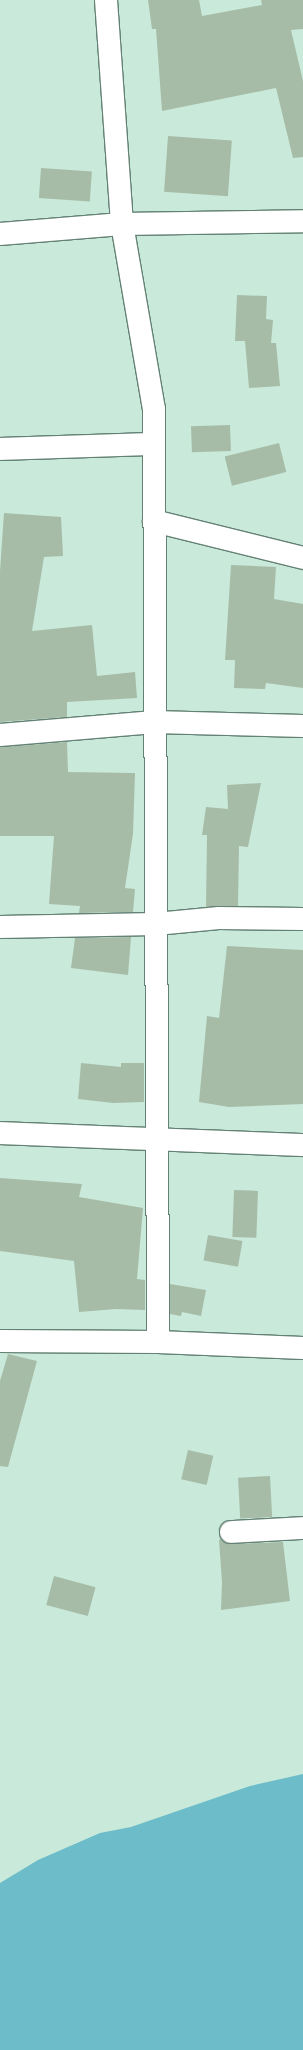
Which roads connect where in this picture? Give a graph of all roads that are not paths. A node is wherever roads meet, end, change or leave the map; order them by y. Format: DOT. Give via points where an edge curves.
graph roads {
  1 [pos="106,0"];
  2 [pos="303,221"];
  3 [pos="122,224"];
  4 [pos="0,234"];
  5 [pos="154,444"];
  6 [pos="0,449"];
  7 [pos="154,522"];
  8 [pos="303,558"];
  9 [pos="154,722"];
  10 [pos="303,726"];
  11 [pos="0,735"];
  12 [pos="303,919"];
  13 [pos="156,924"];
  14 [pos="0,927"];
  15 [pos="0,1133"];
  16 [pos="156,1138"];
  17 [pos="303,1145"];
  18 [pos="0,1341"];
  19 [pos="158,1342"];
  20 [pos="303,1348"];
  21 [pos="303,1528"];
  22 [pos="231,1532"];
  1 -- 3 [label="street"];
  2 -- 3 [label="street"];
  3 -- 4 [label="street"];
  3 -- 5 [label="street" via="154,409"];
  5 -- 6 [label="street"];
  5 -- 7 [label="street"];
  7 -- 8 [label="street"];
  7 -- 9 [label="street"];
  9 -- 10 [label="street"];
  9 -- 11 [label="street"];
  9 -- 13 [label="street"];
  12 -- 13 [label="street" via="219,918"];
  13 -- 14 [label="street"];
  13 -- 16 [label="street"];
  15 -- 16 [label="street"];
  16 -- 17 [label="street"];
  16 -- 19 [label="street"];
  18 -- 19 [label="street"];
  19 -- 20 [label="street"];
  21 -- 22 [label="street"];
}
